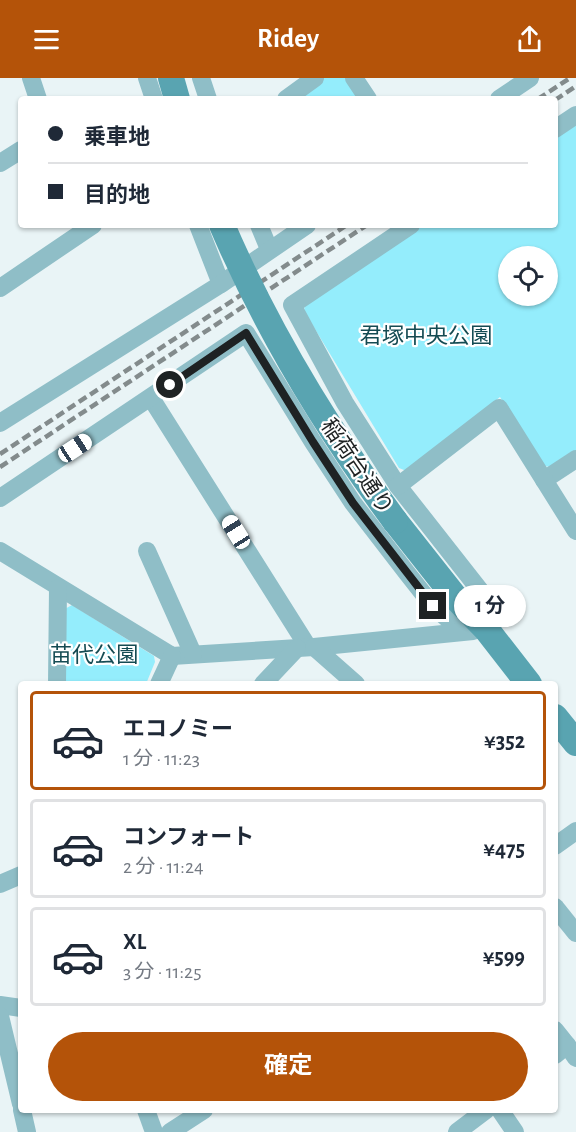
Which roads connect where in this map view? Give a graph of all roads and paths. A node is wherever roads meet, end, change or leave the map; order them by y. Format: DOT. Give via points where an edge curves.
graph roads {
  1 [pos="31,78"];
  2 [pos="147,78"];
  3 [pos="171,78"];
  4 [pos="201,78"];
  5 [pos="315,78"];
  6 [pos="354,78"];
  7 [pos="530,78"];
  8 [pos="37,96"];
  9 [pos="153,96"];
  10 [pos="176,96"];
  11 [pos="207,96"];
  12 [pos="289,96"];
  13 [pos="366,96"];
  14 [pos="503,96"];
  15 [pos="576,115"];
  16 [pos="558,127"];
  17 [pos="18,152"];
  18 [pos="0,164"];
  19 [pos="86,228"];
  20 [pos="199,228"];
  21 [pos="223,228"];
  22 [pos="260,228"];
  23 [pos="302,228"];
  24 [pos="407,228"];
  25 [pos="269,249"];
  26 [pos="221,284"];
  27 [pos="0,288"];
  28 [pos="152,398"];
  29 [pos="0,423"];
  30 [pos="576,459"];
  31 [pos="544,480"];
  32 [pos="398,486"];
  33 [pos="0,498"];
  34 [pos="576,531"];
  35 [pos="147,551"];
  36 [pos="0,552"];
  37 [pos="58,588"];
  38 [pos="487,630"];
  39 [pos="306,647"];
  40 [pos="192,654"];
  41 [pos="171,656"];
  42 [pos="57,681"];
  43 [pos="160,681"];
  44 [pos="266,681"];
  45 [pos="352,681"];
  46 [pos="527,681"];
  47 [pos="558,721"];
  48 [pos="576,743"];
  49 [pos="576,831"];
  50 [pos="558,844"];
  51 [pos="18,876"];
  52 [pos="0,884"];
  53 [pos="558,911"];
  54 [pos="576,933"];
  55 [pos="0,1005"];
  56 [pos="18,1008"];
  57 [pos="0,1016"];
  58 [pos="558,1036"];
  59 [pos="566,1053"];
  60 [pos="18,1091"];
  61 [pos="23,1113"];
  62 [pos="147,1113"];
  63 [pos="199,1113"];
  64 [pos="482,1113"];
  65 [pos="502,1113"];
  66 [pos="27,1132"];
  67 [pos="154,1132"];
  68 [pos="170,1132"];
  69 [pos="457,1132"];
  70 [pos="515,1132"];
  1 -- 8 [label="street"];
  2 -- 9 [label="street"];
  3 -- 10 [label="street"];
  4 -- 11 [label="street"];
  5 -- 12 [label="street"];
  6 -- 13 [label="street"];
  7 -- 14 [label="street"];
  15 -- 16 [label="street"];
  17 -- 18 [label="street"];
  19 -- 27 [label="street"];
  20 -- 26 [label="street"];
  21 -- 38 [label="street, 稲荷台通り, bridge" via="300,377 366,481 455,597"];
  22 -- 25 [label="street"];
  23 -- 25 [label="street"];
  24 -- 32 [label="street" via="292,305 345,403"];
  25 -- 26 [label="street"];
  26 -- 29 [label="street"];
  28 -- 33 [label="street"];
  28 -- 38 [label="street" via="246,333 353,503 433,606 449,620"];
  28 -- 39 [label="street"];
  30 -- 31 [label="street"];
  31 -- 32 [label="street" via="499,408"];
  31 -- 34 [label="street"];
  32 -- 38 [label="street" via="486,598"];
  35 -- 40 [label="street"];
  36 -- 37 [label="street"];
  37 -- 41 [label="street"];
  37 -- 42 [label="street"];
  38 -- 39 [label="street"];
  38 -- 46 [label="street, 稲荷台通り"];
  39 -- 40 [label="street"];
  39 -- 44 [label="street"];
  39 -- 45 [label="street"];
  40 -- 41 [label="street"];
  41 -- 43 [label="street"];
  47 -- 48 [label="street"];
  49 -- 50 [label="street"];
  51 -- 52 [label="street"];
  53 -- 54 [label="street"];
  55 -- 56 [label="street"];
  57 -- 60 [label="street"];
  58 -- 59 [label="street"];
  61 -- 66 [label="street"];
  62 -- 67 [label="street"];
  63 -- 68 [label="street"];
  64 -- 69 [label="street"];
  65 -- 70 [label="street"];
}
